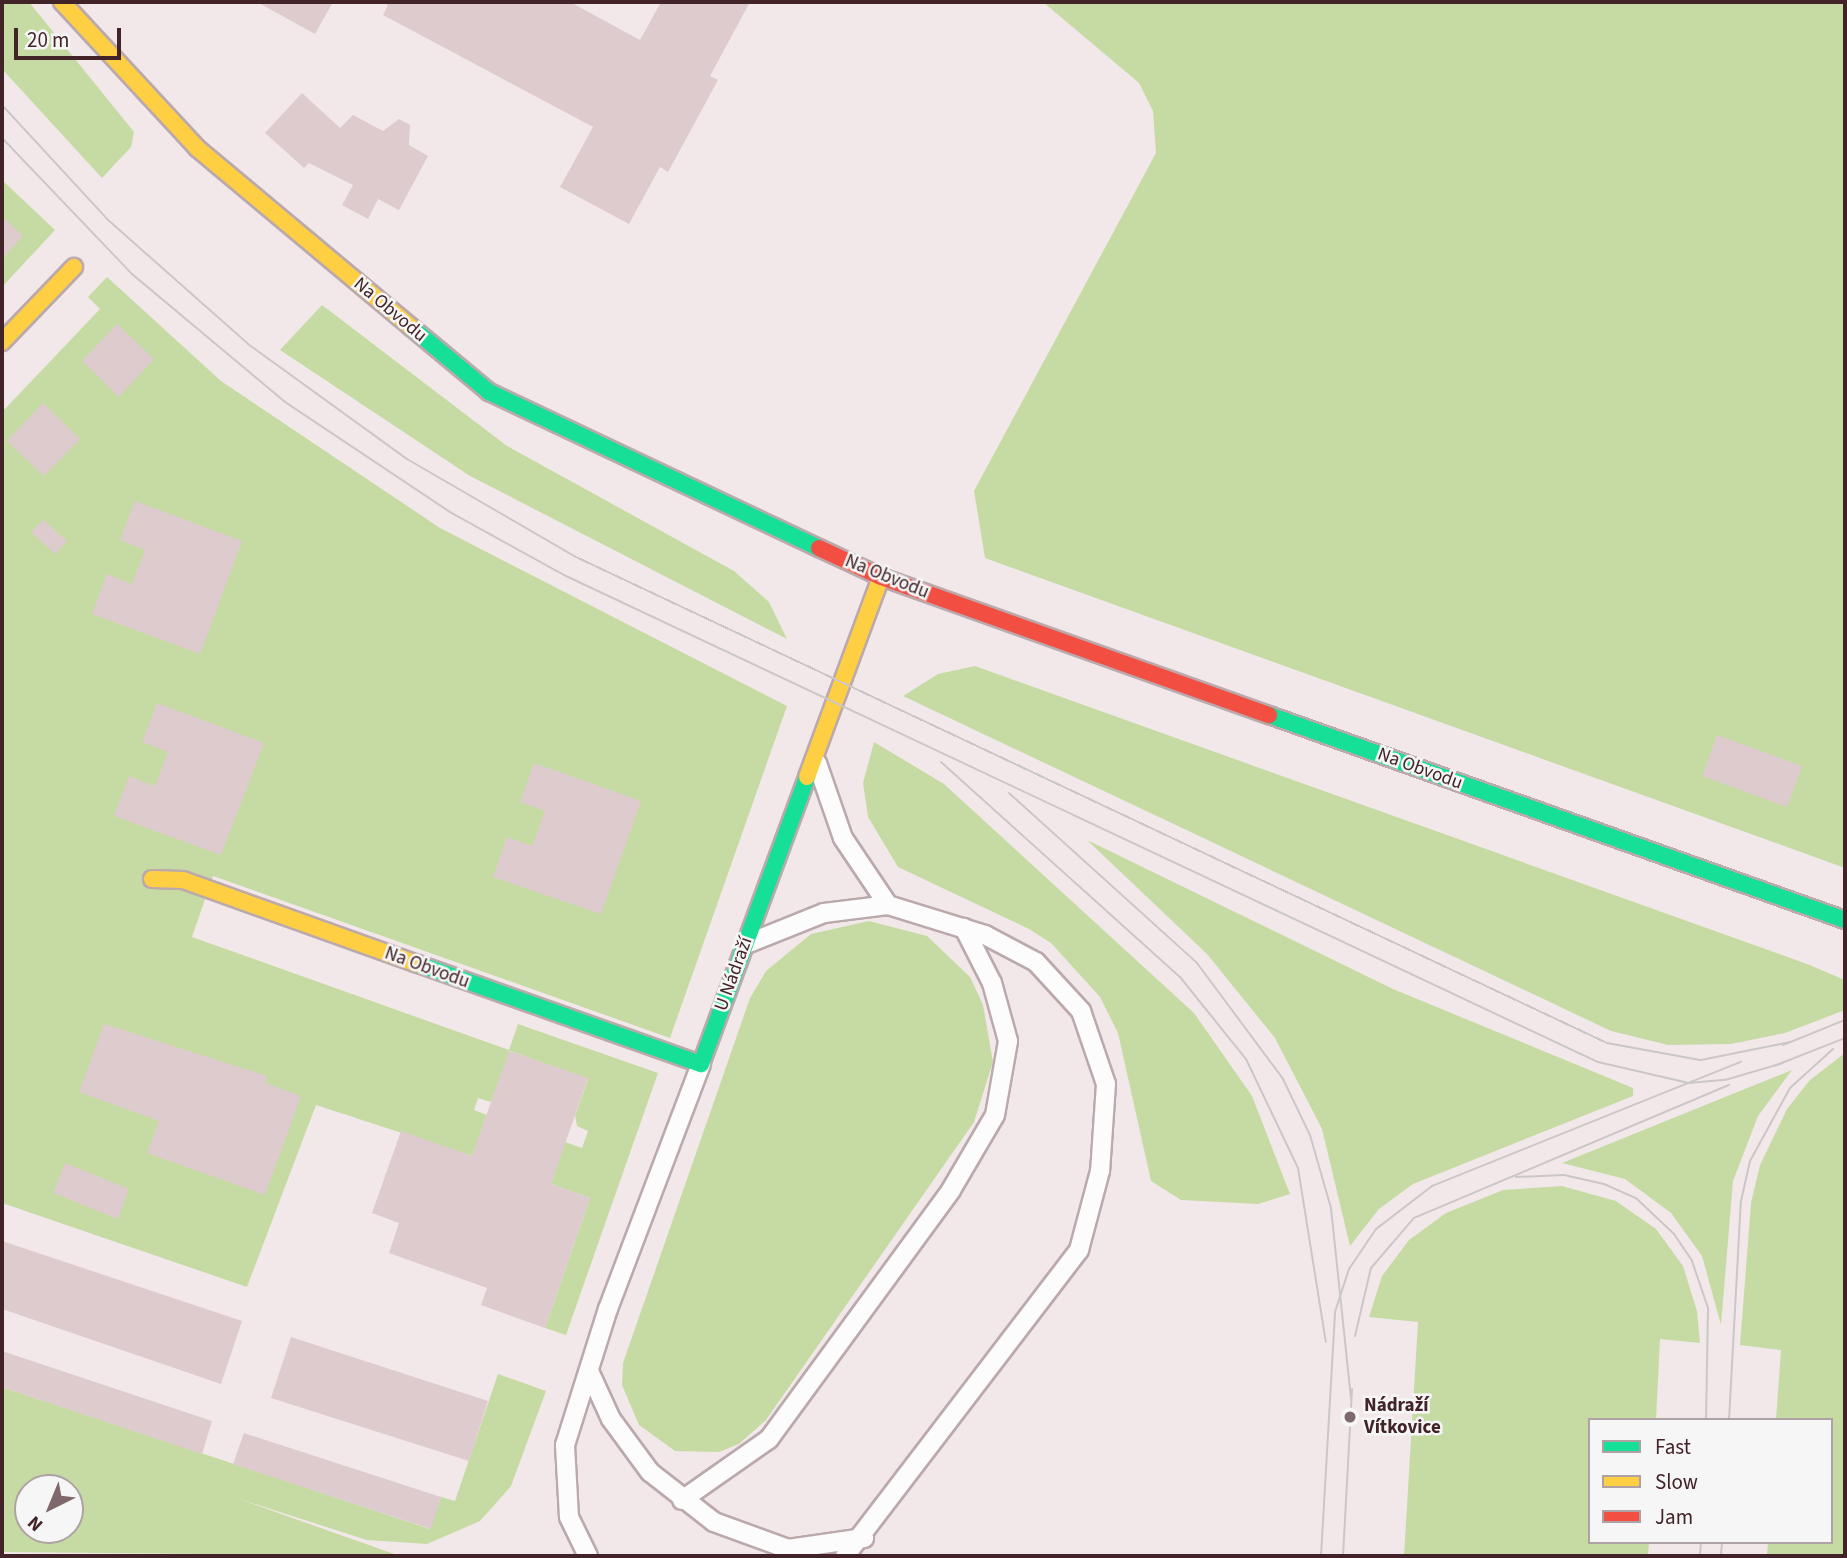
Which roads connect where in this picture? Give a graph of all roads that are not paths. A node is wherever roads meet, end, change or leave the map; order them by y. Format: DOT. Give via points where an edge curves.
graph roads {
  1 [pos="62,2"];
  2 [pos="74,267"];
  3 [pos="2,342"];
  4 [pos="881,577"];
  5 [pos="815,755"];
  6 [pos="152,879"];
  7 [pos="888,905"];
  8 [pos="1845,920"];
  9 [pos="964,928"];
  10 [pos="744,946"];
  11 [pos="701,1064"];
  12 [pos="589,1371"];
  13 [pos="682,1500"];
  14 [pos="864,1538"];
  15 [pos="588,1556"];
  16 [pos="845,1556"];
  1 -- 4 [label="street, Na Obvodu" via="197,148 489,392"];
  2 -- 3 [label="street"];
  4 -- 5 [label="street, U Nádraží"];
  4 -- 8 [label="street, Na Obvodu"];
  5 -- 7 [label="lane" via="843,838"];
  5 -- 10 [label="street, U Nádraží"];
  6 -- 11 [label="street, Na Obvodu" via="183,880"];
  7 -- 9 [label="lane"];
  7 -- 10 [label="lane" via="824,913"];
  9 -- 13 [label="lane" via="992,983 1008,1041 995,1115 951,1190 769,1438"];
  9 -- 14 [label="lane" via="1036,962 1081,1011 1106,1084 1100,1171 1079,1250"];
  10 -- 11 [label="street, U Nádraží"];
  11 -- 12 [label="lane, U Nádraží"];
  12 -- 13 [label="lane" via="629,1446"];
  12 -- 15 [label="lane, U Nádraží" via="565,1445 564,1481 569,1517"];
  13 -- 14 [label="lane" via="747,1539 788,1549"];
  14 -- 16 [label="lane"];
}
